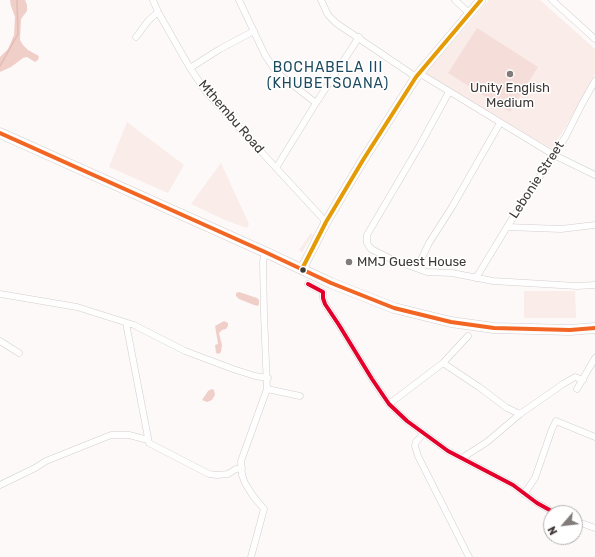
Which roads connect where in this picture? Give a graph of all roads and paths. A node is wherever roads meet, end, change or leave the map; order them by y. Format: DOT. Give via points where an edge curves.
graph roads {
  1 [pos="153,0"];
  2 [pos="239,0"];
  3 [pos="321,0"];
  4 [pos="455,0"];
  5 [pos="481,0"];
  6 [pos="552,0"];
  7 [pos="158,12"];
  8 [pos="469,13"];
  9 [pos="254,31"];
  10 [pos="359,37"];
  11 [pos="136,38"];
  12 [pos="595,38"];
  13 [pos="190,68"];
  14 [pos="417,75"];
  15 [pos="595,81"];
  16 [pos="449,92"];
  17 [pos="316,103"];
  18 [pos="500,122"];
  19 [pos="0,133"];
  20 [pos="554,154"];
  21 [pos="276,168"];
  22 [pos="595,175"];
  23 [pos="326,222"];
  24 [pos="595,225"];
  25 [pos="507,226"];
  26 [pos="265,252"];
  27 [pos="416,268"];
  28 [pos="302,269"];
  29 [pos="476,278"];
  30 [pos="322,279"];
  31 [pos="308,284"];
  32 [pos="595,285"];
  33 [pos="318,290"];
  34 [pos="0,294"];
  35 [pos="126,323"];
  36 [pos="595,328"];
  37 [pos="468,336"];
  38 [pos="0,341"];
  39 [pos="19,353"];
  40 [pos="595,358"];
  41 [pos="443,363"];
  42 [pos="268,378"];
  43 [pos="583,380"];
  44 [pos="267,389"];
  45 [pos="577,389"];
  46 [pos="300,396"];
  47 [pos="389,404"];
  48 [pos="520,414"];
  49 [pos="423,434"];
  50 [pos="595,437"];
  51 [pos="148,440"];
  52 [pos="462,458"];
  53 [pos="242,468"];
  54 [pos="0,485"];
  55 [pos="524,494"];
  56 [pos="543,506"];
  57 [pos="583,524"];
  58 [pos="595,528"];
  59 [pos="251,557"];
  60 [pos="470,557"];
  1 -- 7 [label="street, Mthembu Road"];
  2 -- 9 [label="street"];
  3 -- 10 [label="street" via="336,23"];
  4 -- 8 [label="street"];
  5 -- 8 [label="street"];
  6 -- 12 [label="street"];
  7 -- 11 [label="street"];
  7 -- 13 [label="street, Mthembu Road"];
  8 -- 14 [label="street"];
  9 -- 13 [label="street"];
  9 -- 17 [label="street" via="273,68"];
  10 -- 14 [label="street"];
  10 -- 17 [label="street"];
  13 -- 21 [label="street, Mthembu Road" via="207,93"];
  14 -- 16 [label="street"];
  14 -- 23 [label="street" via="362,160"];
  15 -- 20 [label="street, Lebonie Street"];
  16 -- 18 [label="street"];
  16 -- 27 [label="street" via="367,234 367,243 371,249"];
  17 -- 21 [label="street"];
  18 -- 20 [label="street"];
  18 -- 27 [label="street"];
  19 -- 26 [label="main road"];
  20 -- 22 [label="street"];
  20 -- 25 [label="street, Lebonie Street"];
  21 -- 23 [label="street, Mthembu Road"];
  23 -- 28 [label="street"];
  24 -- 25 [label="street" via="561,229"];
  25 -- 29 [label="street, Lebonie Street"];
  26 -- 28 [label="main road"];
  26 -- 42 [label="street" via="264,314"];
  27 -- 29 [label="street" via="427,272 452,273"];
  28 -- 30 [label="main road"];
  29 -- 32 [label="street" via="577,286"];
  30 -- 33 [label="street"];
  30 -- 36 [label="main road" via="394,308 451,322 517,329"];
  31 -- 33 [label="street"];
  33 -- 47 [label="street" via="323,292 325,304"];
  34 -- 35 [label="street" via="77,307"];
  35 -- 42 [label="street" via="188,352 255,376"];
  35 -- 51 [label="street"];
  37 -- 41 [label="street"];
  38 -- 39 [label="street"];
  40 -- 43 [label="street"];
  41 -- 47 [label="street"];
  41 -- 48 [label="street" via="507,408"];
  42 -- 44 [label="street"];
  43 -- 45 [label="street"];
  43 -- 48 [label="street" via="575,378"];
  44 -- 46 [label="street"];
  44 -- 53 [label="street" via="241,461"];
  47 -- 49 [label="street"];
  48 -- 52 [label="street" via="488,442"];
  49 -- 52 [label="street"];
  49 -- 60 [label="street" via="416,442 418,456"];
  50 -- 55 [label="street" via="556,421 535,478"];
  51 -- 53 [label="street" via="149,443 209,474 228,474"];
  51 -- 54 [label="street" via="129,435 111,435 46,461"];
  52 -- 55 [label="street" via="513,485"];
  53 -- 59 [label="street" via="245,483 264,509"];
  55 -- 56 [label="street"];
  57 -- 58 [label="street"];
}
